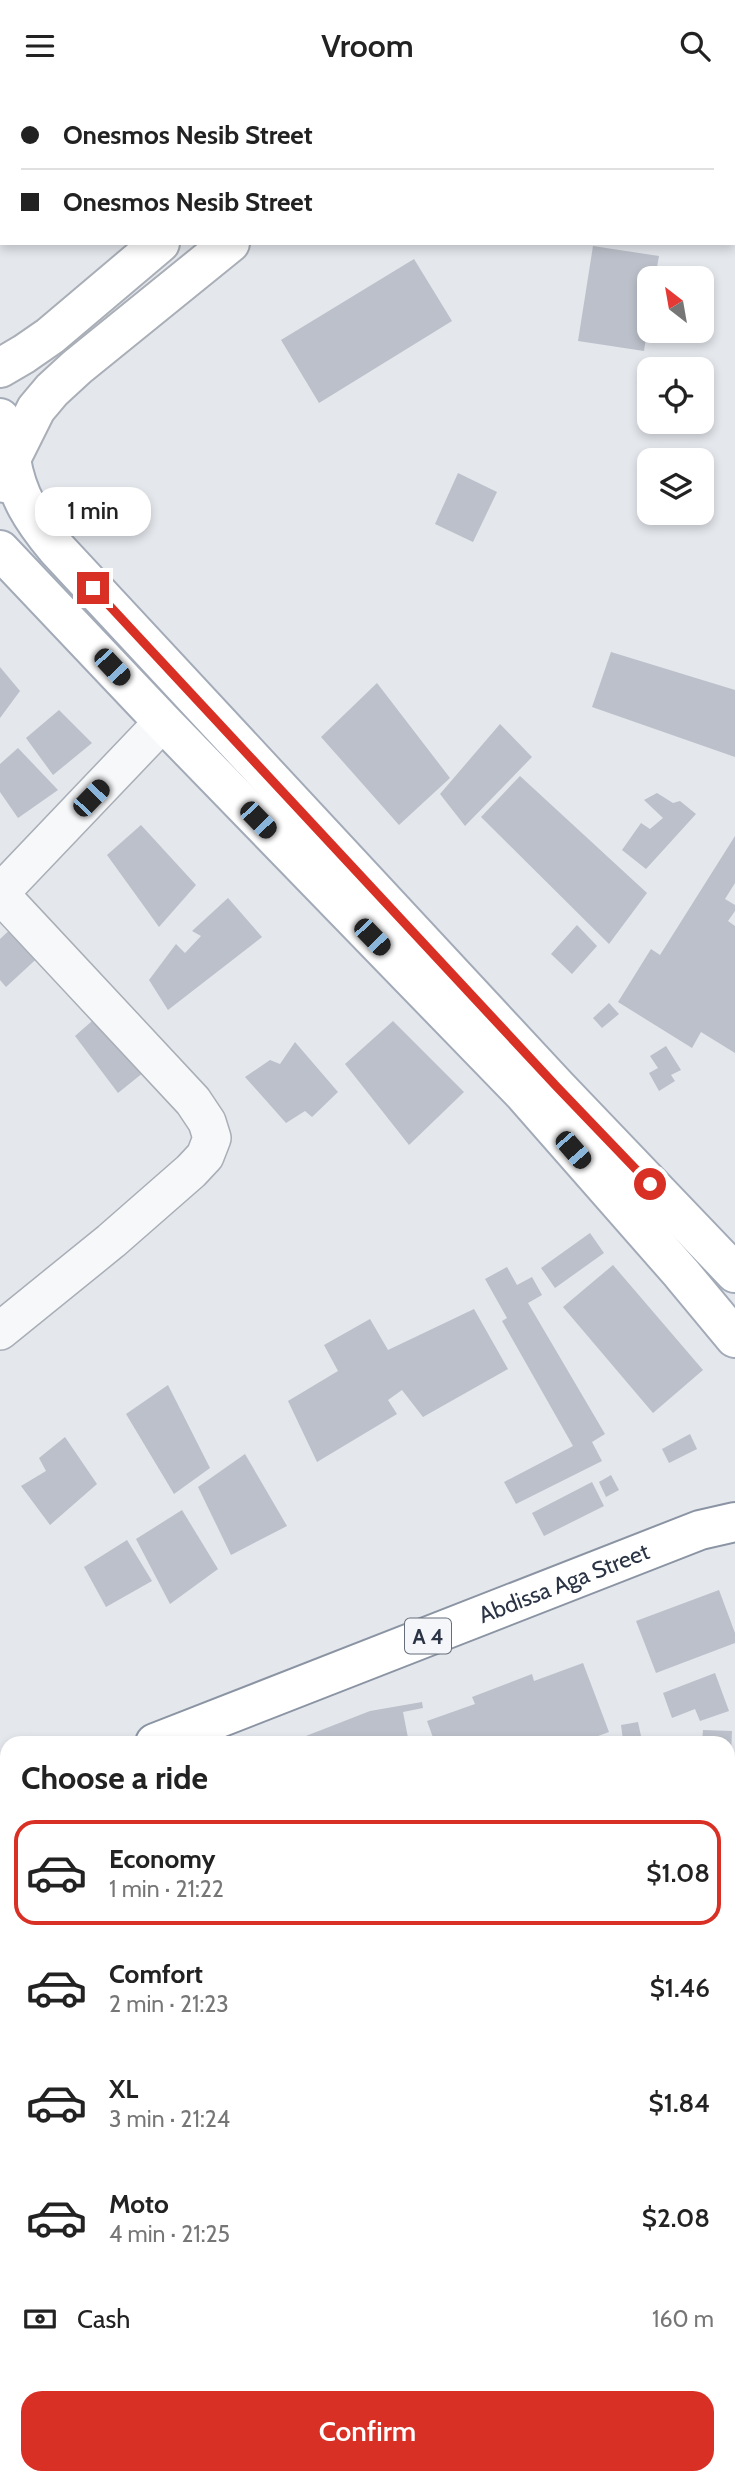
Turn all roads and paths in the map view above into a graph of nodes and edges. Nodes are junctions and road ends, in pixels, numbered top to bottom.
1 (158, 245) edge
2 (228, 245) edge
3 (0, 368) edge
4 (0, 418) edge
5 (5, 475) edge
6 (0, 550) edge
7 (163, 722) junction
8 (0, 894) edge
9 (540, 1090) junction
10 (668, 1204) junction
11 (639, 1227) junction
12 (735, 1273) edge
13 (0, 1331) edge
14 (735, 1338) edge
15 (735, 1504) edge
16 (718, 1526) edge
17 (173, 1736) edge

1 - 3 main road
2 - 5 main road
4 - 5 main road
5 - 9 main road
6 - 7 main road
7 - 8 street
7 - 9 main road
8 - 13 street
9 - 10 main road
9 - 11 main road
10 - 11 main road
10 - 12 main road
11 - 14 main road
15 - 16 main road, A 4
16 - 17 main road, Abdissa Aga Street / A 4

